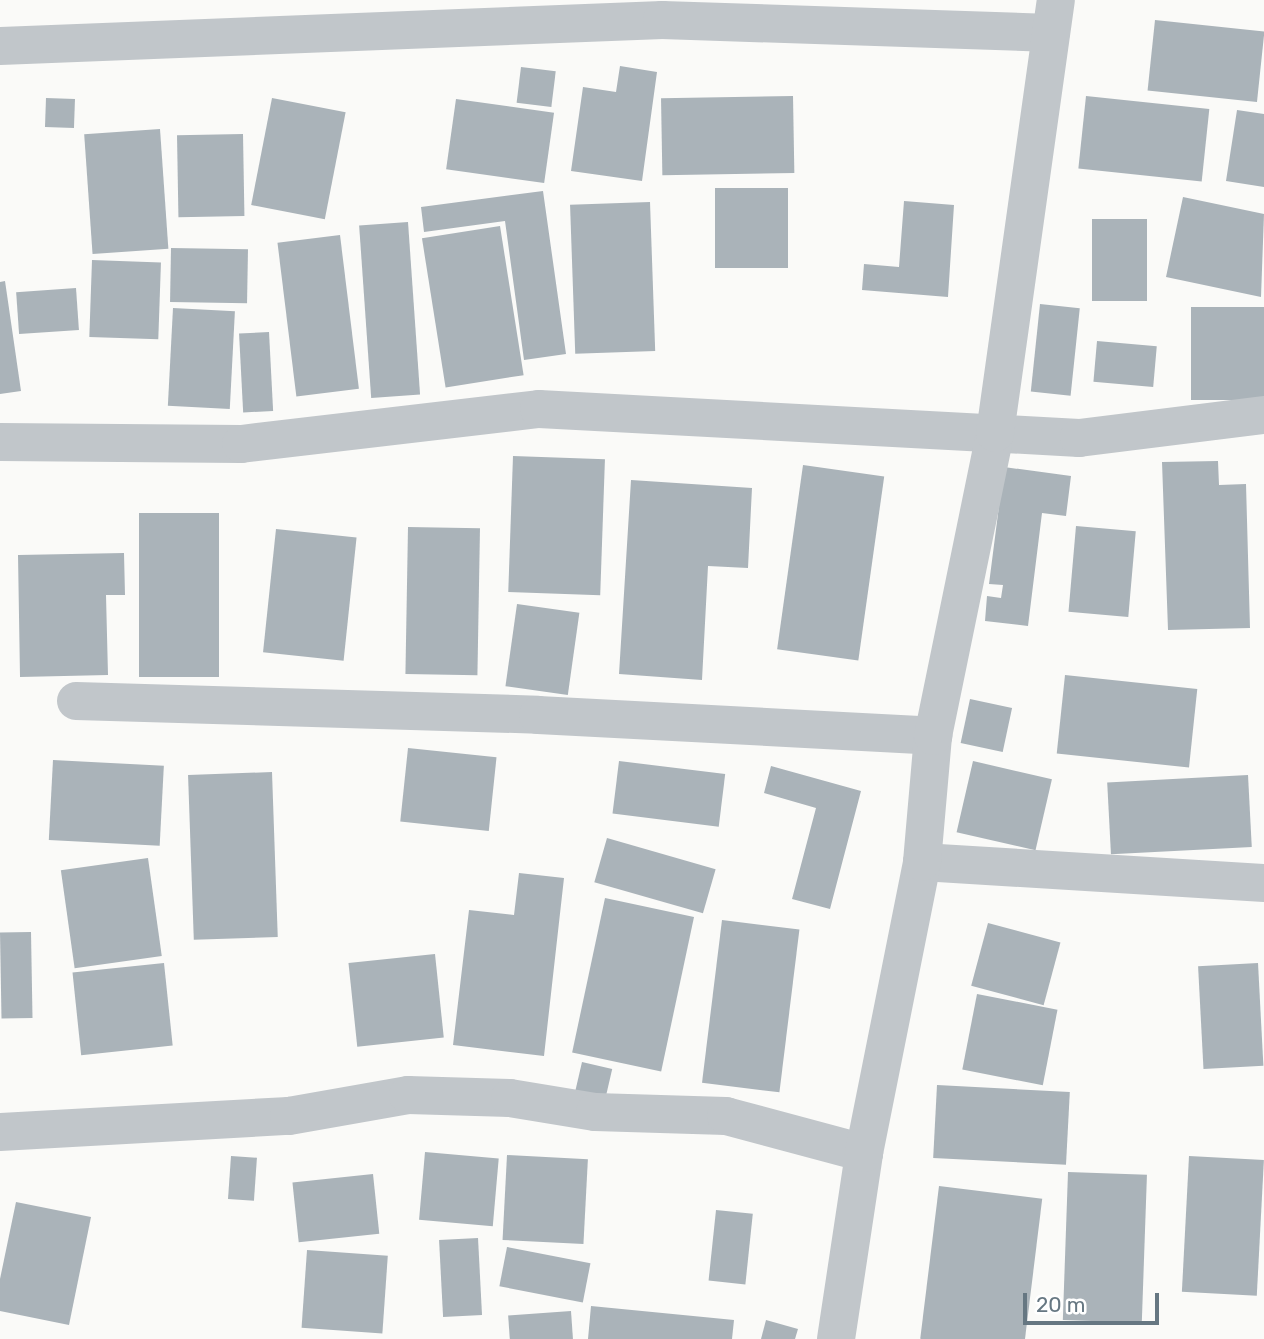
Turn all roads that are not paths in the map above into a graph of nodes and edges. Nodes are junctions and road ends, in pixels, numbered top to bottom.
1 (1054, 17) edge
2 (0, 46) edge
3 (1264, 415) edge
4 (995, 433) junction
5 (0, 442) edge
6 (76, 701) dead end
7 (933, 736) junction
8 (922, 862) junction
9 (1264, 883) edge
10 (0, 1132) edge
11 (864, 1153) junction
12 (836, 1339) edge

1 - 2 street
1 - 4 street
3 - 4 street
4 - 5 street
4 - 7 street
6 - 7 street
7 - 8 street
8 - 9 street
8 - 11 street
10 - 11 street
11 - 12 street

